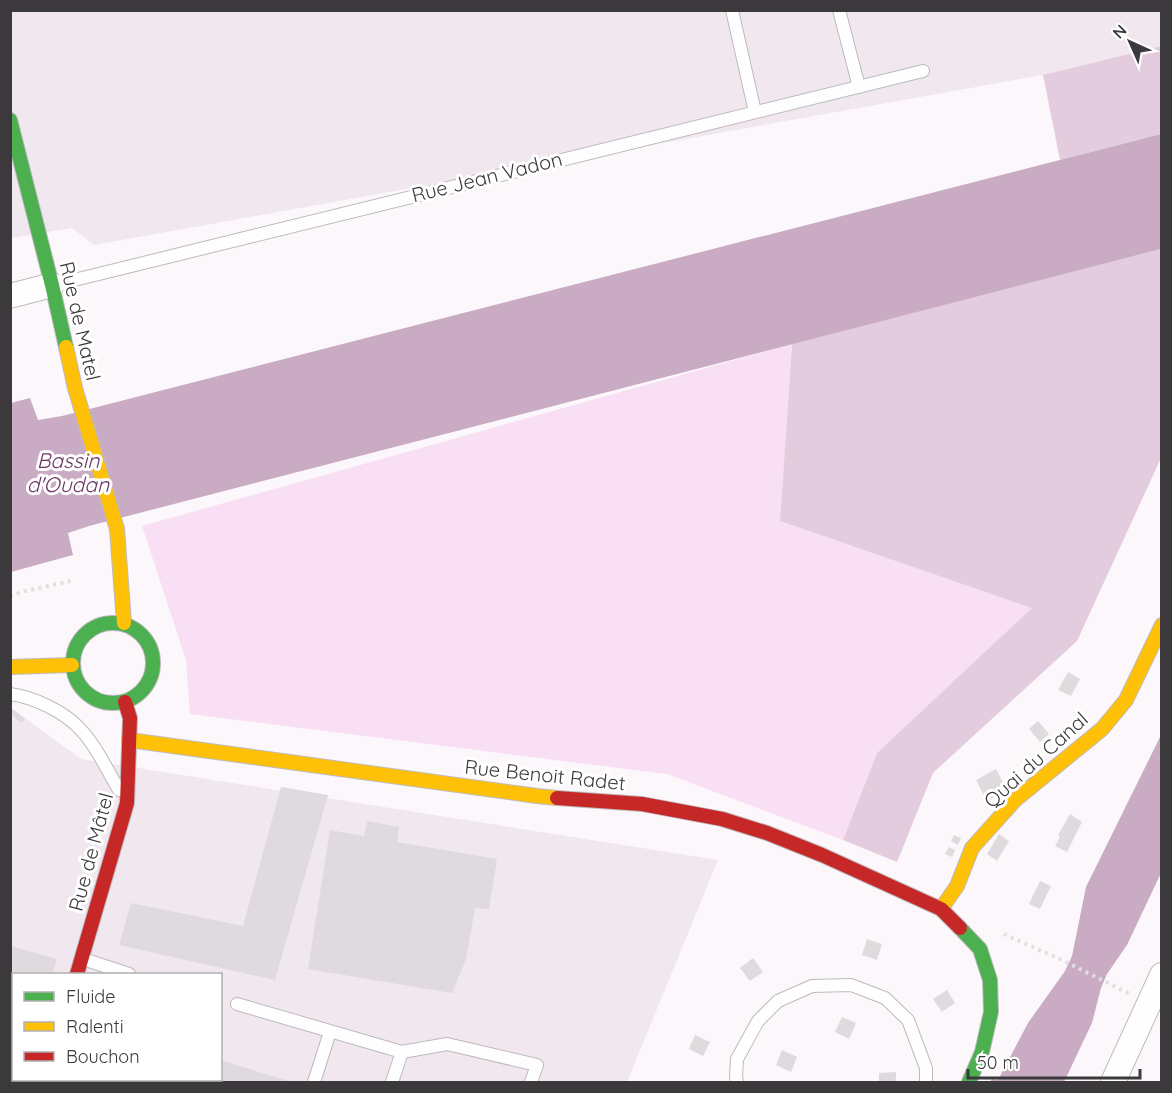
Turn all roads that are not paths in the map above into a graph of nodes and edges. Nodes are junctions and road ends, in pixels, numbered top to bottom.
1 (732, 10) edge
2 (839, 10) edge
3 (923, 71) dead end
4 (859, 87) junction
5 (755, 112) junction
6 (10, 120) edge
7 (52, 285) junction
8 (10, 296) edge
9 (124, 623) junction
10 (1161, 625) edge
11 (72, 665) junction
12 (10, 667) edge
13 (10, 694) edge
14 (125, 702) junction
15 (129, 740) junction
16 (127, 803) junction
17 (941, 909) junction
18 (81, 959) junction
19 (78, 973) edge
20 (123, 973) edge
21 (1161, 975) edge
22 (237, 1004) dead end
23 (330, 1032) junction
24 (402, 1052) junction
25 (314, 1083) edge
26 (392, 1083) edge
27 (531, 1083) edge
28 (737, 1083) edge
29 (926, 1083) edge
30 (969, 1083) edge
31 (1113, 1083) edge

1 - 5 lane
2 - 4 lane
3 - 4 lane, Rue Jean Vadon
4 - 5 lane, Rue Jean Vadon
5 - 7 lane, Rue Jean Vadon
6 - 7 street, Rue de Matel
7 - 8 street
7 - 9 street, Rue de Matel
9 - 11 street
9 - 14 street
10 - 17 street, Quai du Canal
11 - 12 street
11 - 14 street
13 - 16 lane
14 - 15 street, Rue de Mâtel
15 - 16 street, Rue de Mâtel
15 - 17 street, Rue Benoit Radet
16 - 18 street, Rue de Mâtel
17 - 30 street
18 - 19 street, Rue de Mâtel
18 - 20 lane
21 - 31 street
22 - 23 lane
23 - 24 lane
23 - 25 lane
24 - 26 lane
24 - 27 lane
28 - 29 lane

